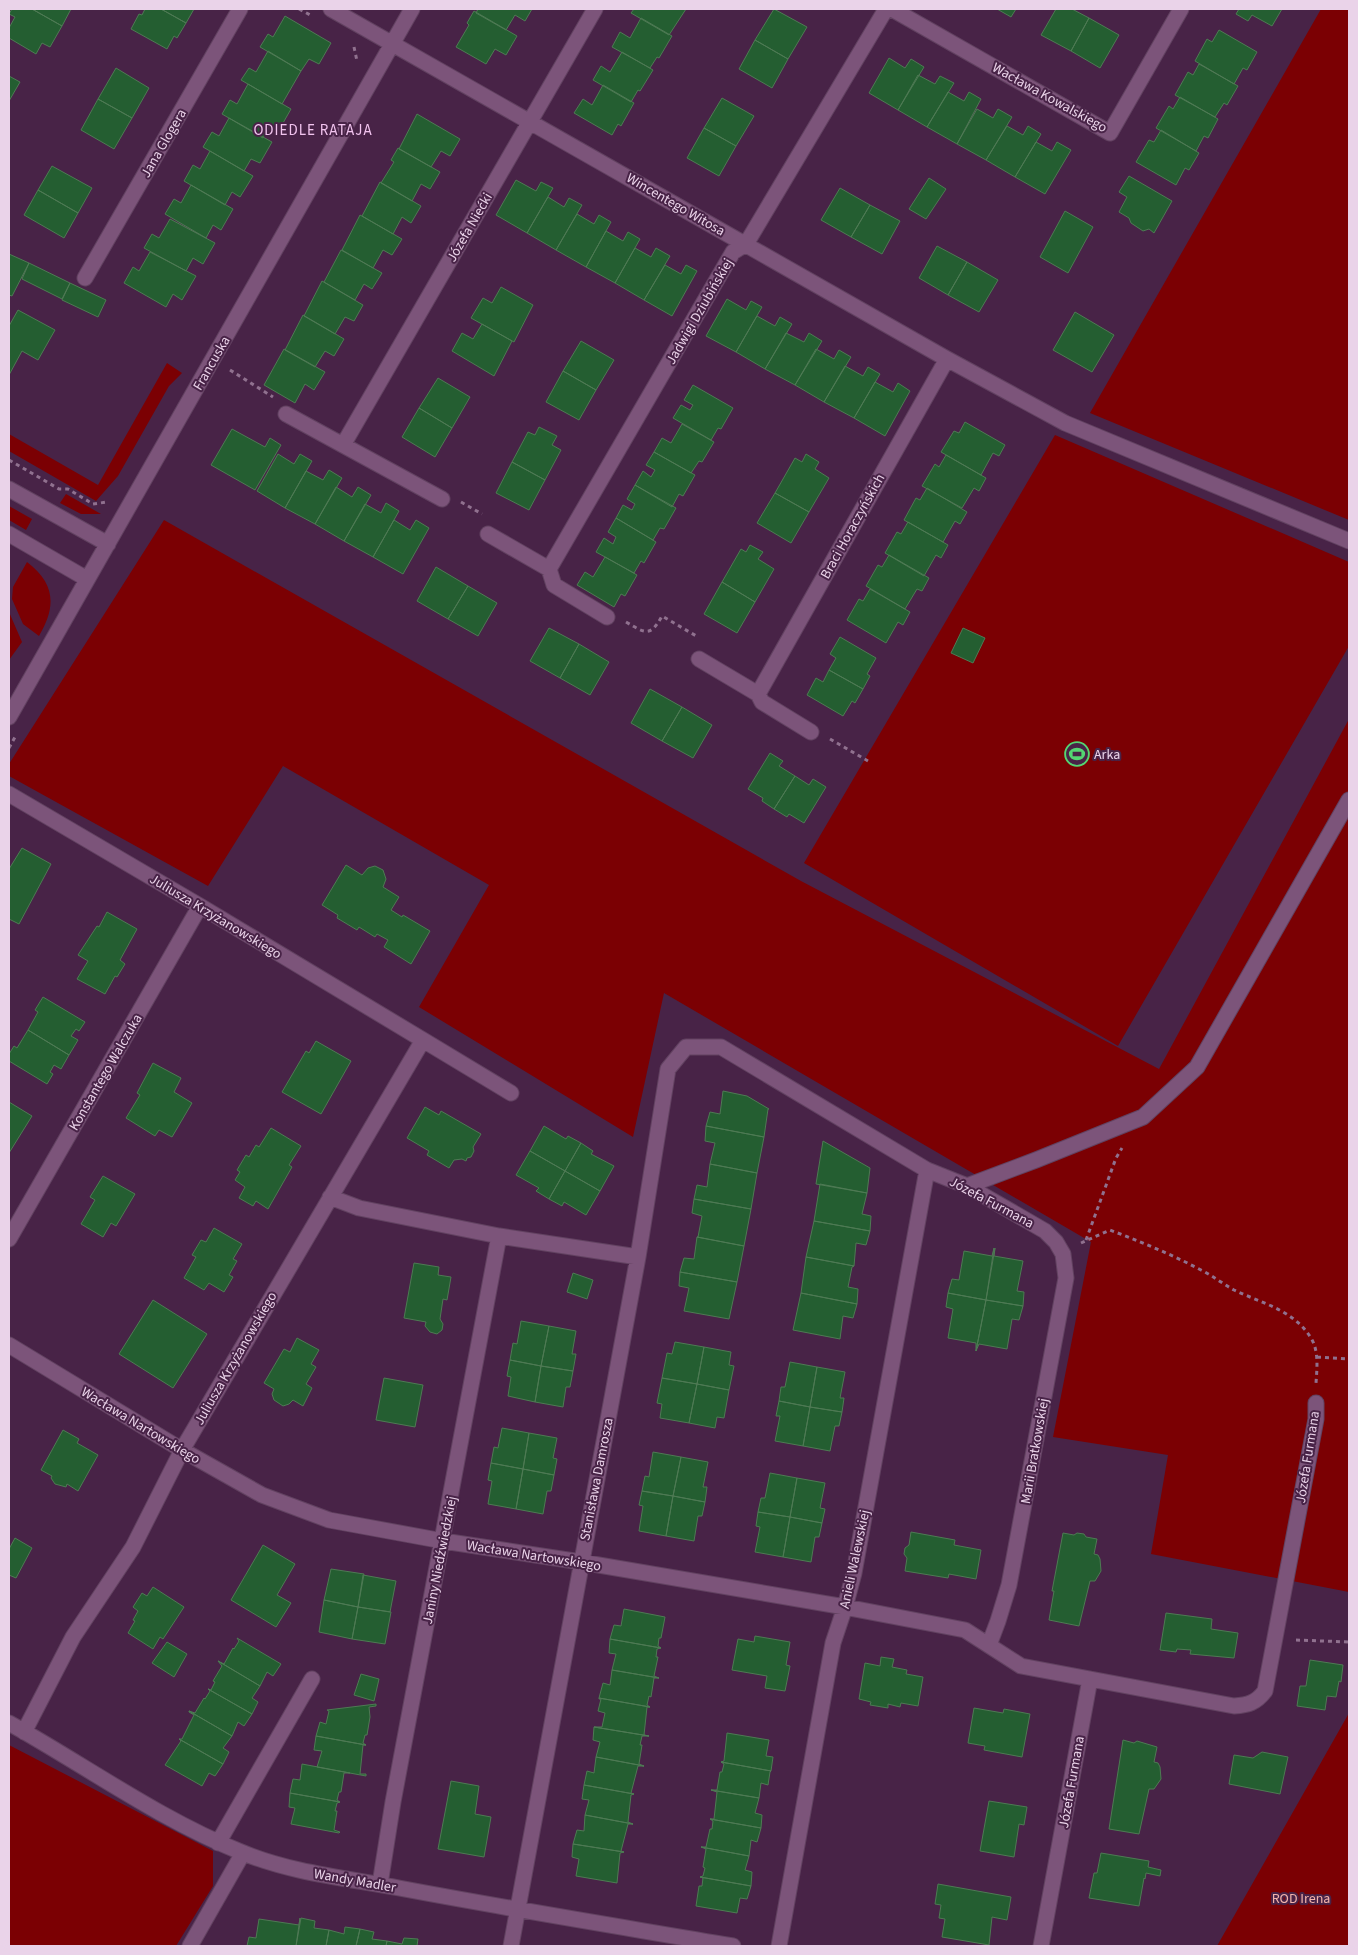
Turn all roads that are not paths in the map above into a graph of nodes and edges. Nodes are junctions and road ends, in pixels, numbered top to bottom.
1 (240, 9) edge
2 (330, 9) edge
3 (412, 9) edge
4 (595, 9) edge
5 (886, 9) edge
6 (892, 9) edge
7 (1181, 9) edge
8 (391, 45) junction
9 (530, 122) junction
10 (746, 244) junction
11 (85, 278) dead end
12 (947, 359) junction
13 (286, 414) road end
14 (343, 446) junction
15 (9, 489) edge
16 (442, 499) road end
17 (9, 534) edge
18 (488, 534) road end
19 (1349, 541) edge
20 (108, 544) junction
21 (549, 569) junction
22 (87, 579) junction
23 (607, 617) road end
24 (699, 659) road end
25 (758, 694) junction
26 (9, 717) edge
27 (811, 732) road end
28 (9, 794) edge
29 (1349, 800) edge
30 (200, 906) junction
31 (423, 1040) junction
32 (686, 1048) joint
33 (511, 1092) dead end
34 (927, 1170) junction
35 (967, 1186) junction
36 (330, 1197) junction
37 (499, 1236) junction
38 (9, 1239) edge
39 (1063, 1254) joint
40 (638, 1257) junction
41 (9, 1345) edge
42 (1316, 1403) road end
43 (182, 1450) junction
44 (443, 1541) junction
45 (581, 1562) junction
46 (845, 1607) junction
47 (988, 1645) junction
48 (312, 1679) dead end
49 (1090, 1679) junction
50 (9, 1723) edge
51 (24, 1732) junction
52 (218, 1843) junction
53 (243, 1853) junction
54 (380, 1884) junction
55 (517, 1910) junction
56 (656, 1940) edge
57 (190, 1946) edge
58 (511, 1946) edge
59 (733, 1946) edge
60 (779, 1946) edge
61 (1041, 1946) edge

1 - 11 street, Jana Glogera
2 - 8 street, Wincentego Witosa
3 - 8 street, Francuska
4 - 9 street, Józefa Niećki
5 - 10 street, Jadwigi Dziubińskiej
6 - 7 street, Wacława Kowalskiego
8 - 9 street, Wincentego Witosa
8 - 20 street, Francuska
9 - 10 street, Wincentego Witosa
9 - 14 street, Józefa Niećki
10 - 12 street, Wincentego Witosa
10 - 21 street, Jadwigi Dziubińskiej
12 - 19 street, Wincentego Witosa
12 - 25 street, Braci Horaczyńskich
13 - 14 street
14 - 16 street
15 - 20 street
17 - 22 street
18 - 21 street
20 - 22 street, Francuska
21 - 23 street
22 - 26 street, Francuska
24 - 25 street
25 - 27 street
28 - 30 street, Juliusza Krzyżanowskiego
29 - 35 street
30 - 31 street, Juliusza Krzyżanowskiego
30 - 38 street, Konstantego Walczuka
31 - 33 street, Juliusza Krzyżanowskiego
31 - 36 street, Juliusza Krzyżanowskiego
32 - 34 street, Józefa Furmana
32 - 40 street, Stanisława Damrosza
34 - 35 street, Józefa Furmana
34 - 46 street, Anieli Walewskiej
35 - 39 street, Józefa Furmana
36 - 37 street
36 - 43 street, Juliusza Krzyżanowskiego
37 - 40 street
37 - 44 street, Janiny Niedźwiedzkiej
39 - 47 street, Marii Bratkowskiej
40 - 45 street, Stanisława Damrosza
41 - 43 street, Wacława Nartowskiego
42 - 49 street, Józefa Furmana
43 - 44 street, Wacława Nartowskiego
43 - 51 street, Juliusza Krzyżanowskiego
44 - 45 street, Wacława Nartowskiego
44 - 54 street, Janiny Niedźwiedzkiej
45 - 46 street, Wacława Nartowskiego
45 - 55 street, Stanisława Damrosza
46 - 47 street, Wacława Nartowskiego
46 - 60 street, Anieli Walewskiej
47 - 49 street, Wacława Nartowskiego
48 - 52 street
49 - 61 street, Józefa Furmana
50 - 51 street, Wandy Madler
51 - 52 street, Wandy Madler
52 - 53 street, Wandy Madler
53 - 54 street, Wandy Madler
53 - 57 street
54 - 55 street, Wandy Madler
55 - 56 street, Wandy Madler
55 - 58 street, Stanisława Damrosza
56 - 59 street, Wandy Madler

